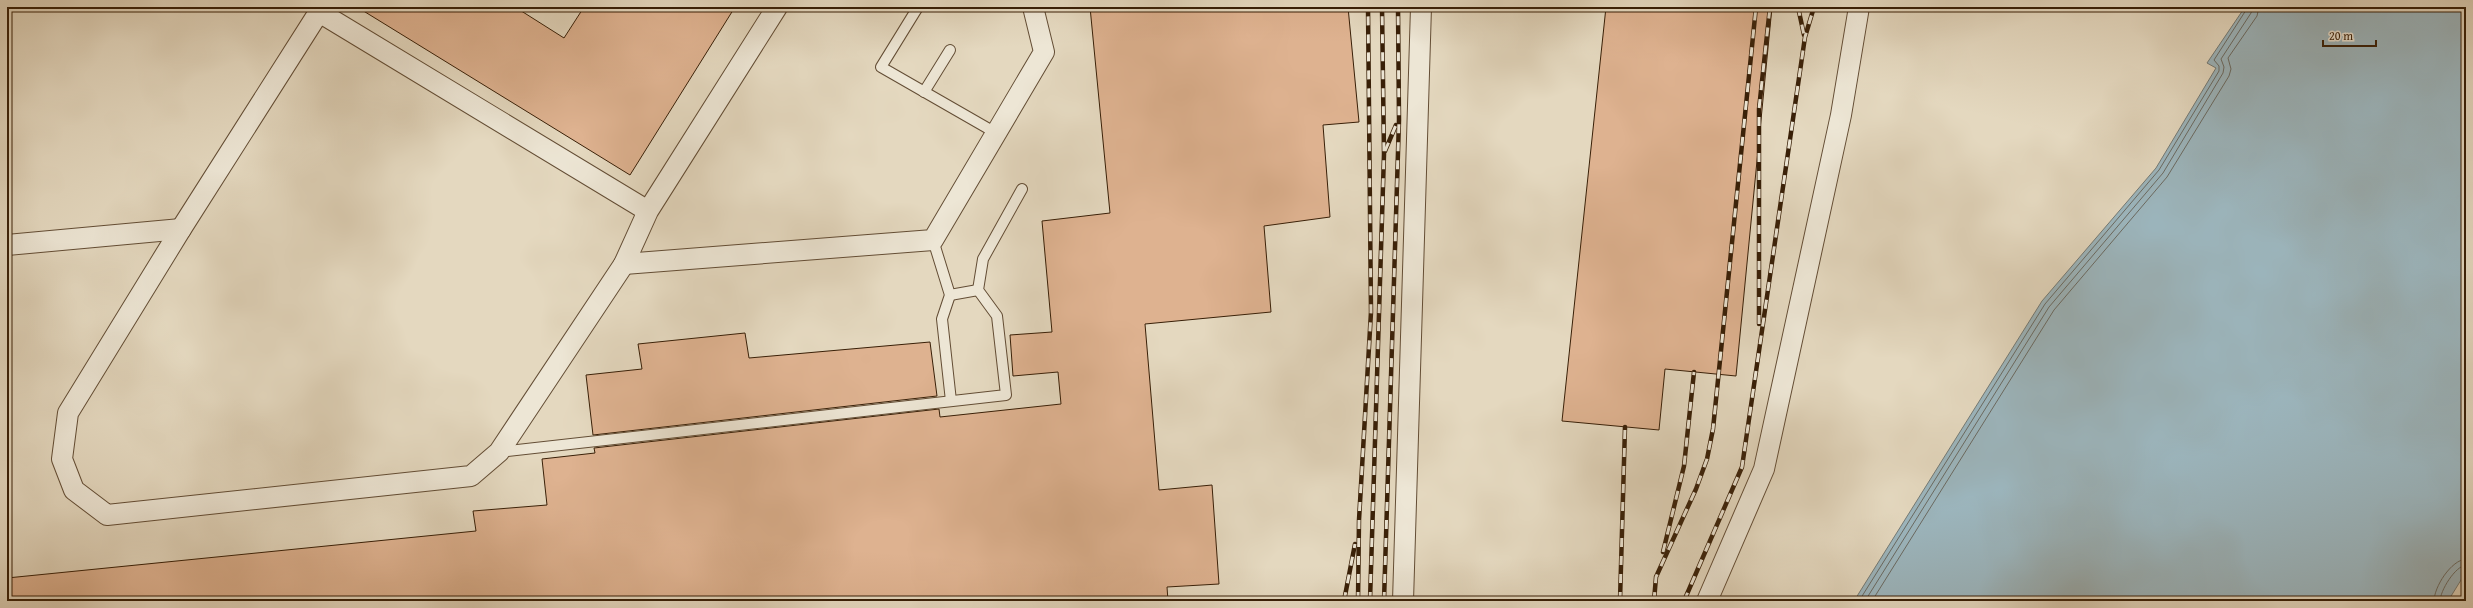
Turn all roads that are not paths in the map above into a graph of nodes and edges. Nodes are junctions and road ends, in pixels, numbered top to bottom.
1 (777, 7) edge
2 (918, 7) edge
3 (1033, 7) edge
4 (1421, 7) edge
5 (1858, 7) edge
6 (315, 10) edge
7 (950, 50) dead end
8 (924, 92) junction
9 (996, 133) junction
10 (1022, 189) dead end
11 (648, 211) junction
12 (180, 229) junction
13 (933, 240) junction
14 (7, 245) edge
15 (624, 264) junction
16 (978, 290) junction
17 (950, 295) junction
18 (951, 401) junction
19 (499, 452) junction
20 (1402, 601) edge
21 (1707, 601) edge

1 - 11 street
2 - 8 lane
3 - 9 street
4 - 20 street
5 - 21 street
6 - 11 street
6 - 12 street
7 - 8 lane
8 - 9 lane
9 - 13 street
10 - 16 lane
11 - 15 street
12 - 14 street
12 - 19 street
13 - 15 street
13 - 17 lane
15 - 19 street
16 - 17 lane
16 - 18 lane
17 - 18 lane
18 - 19 lane

